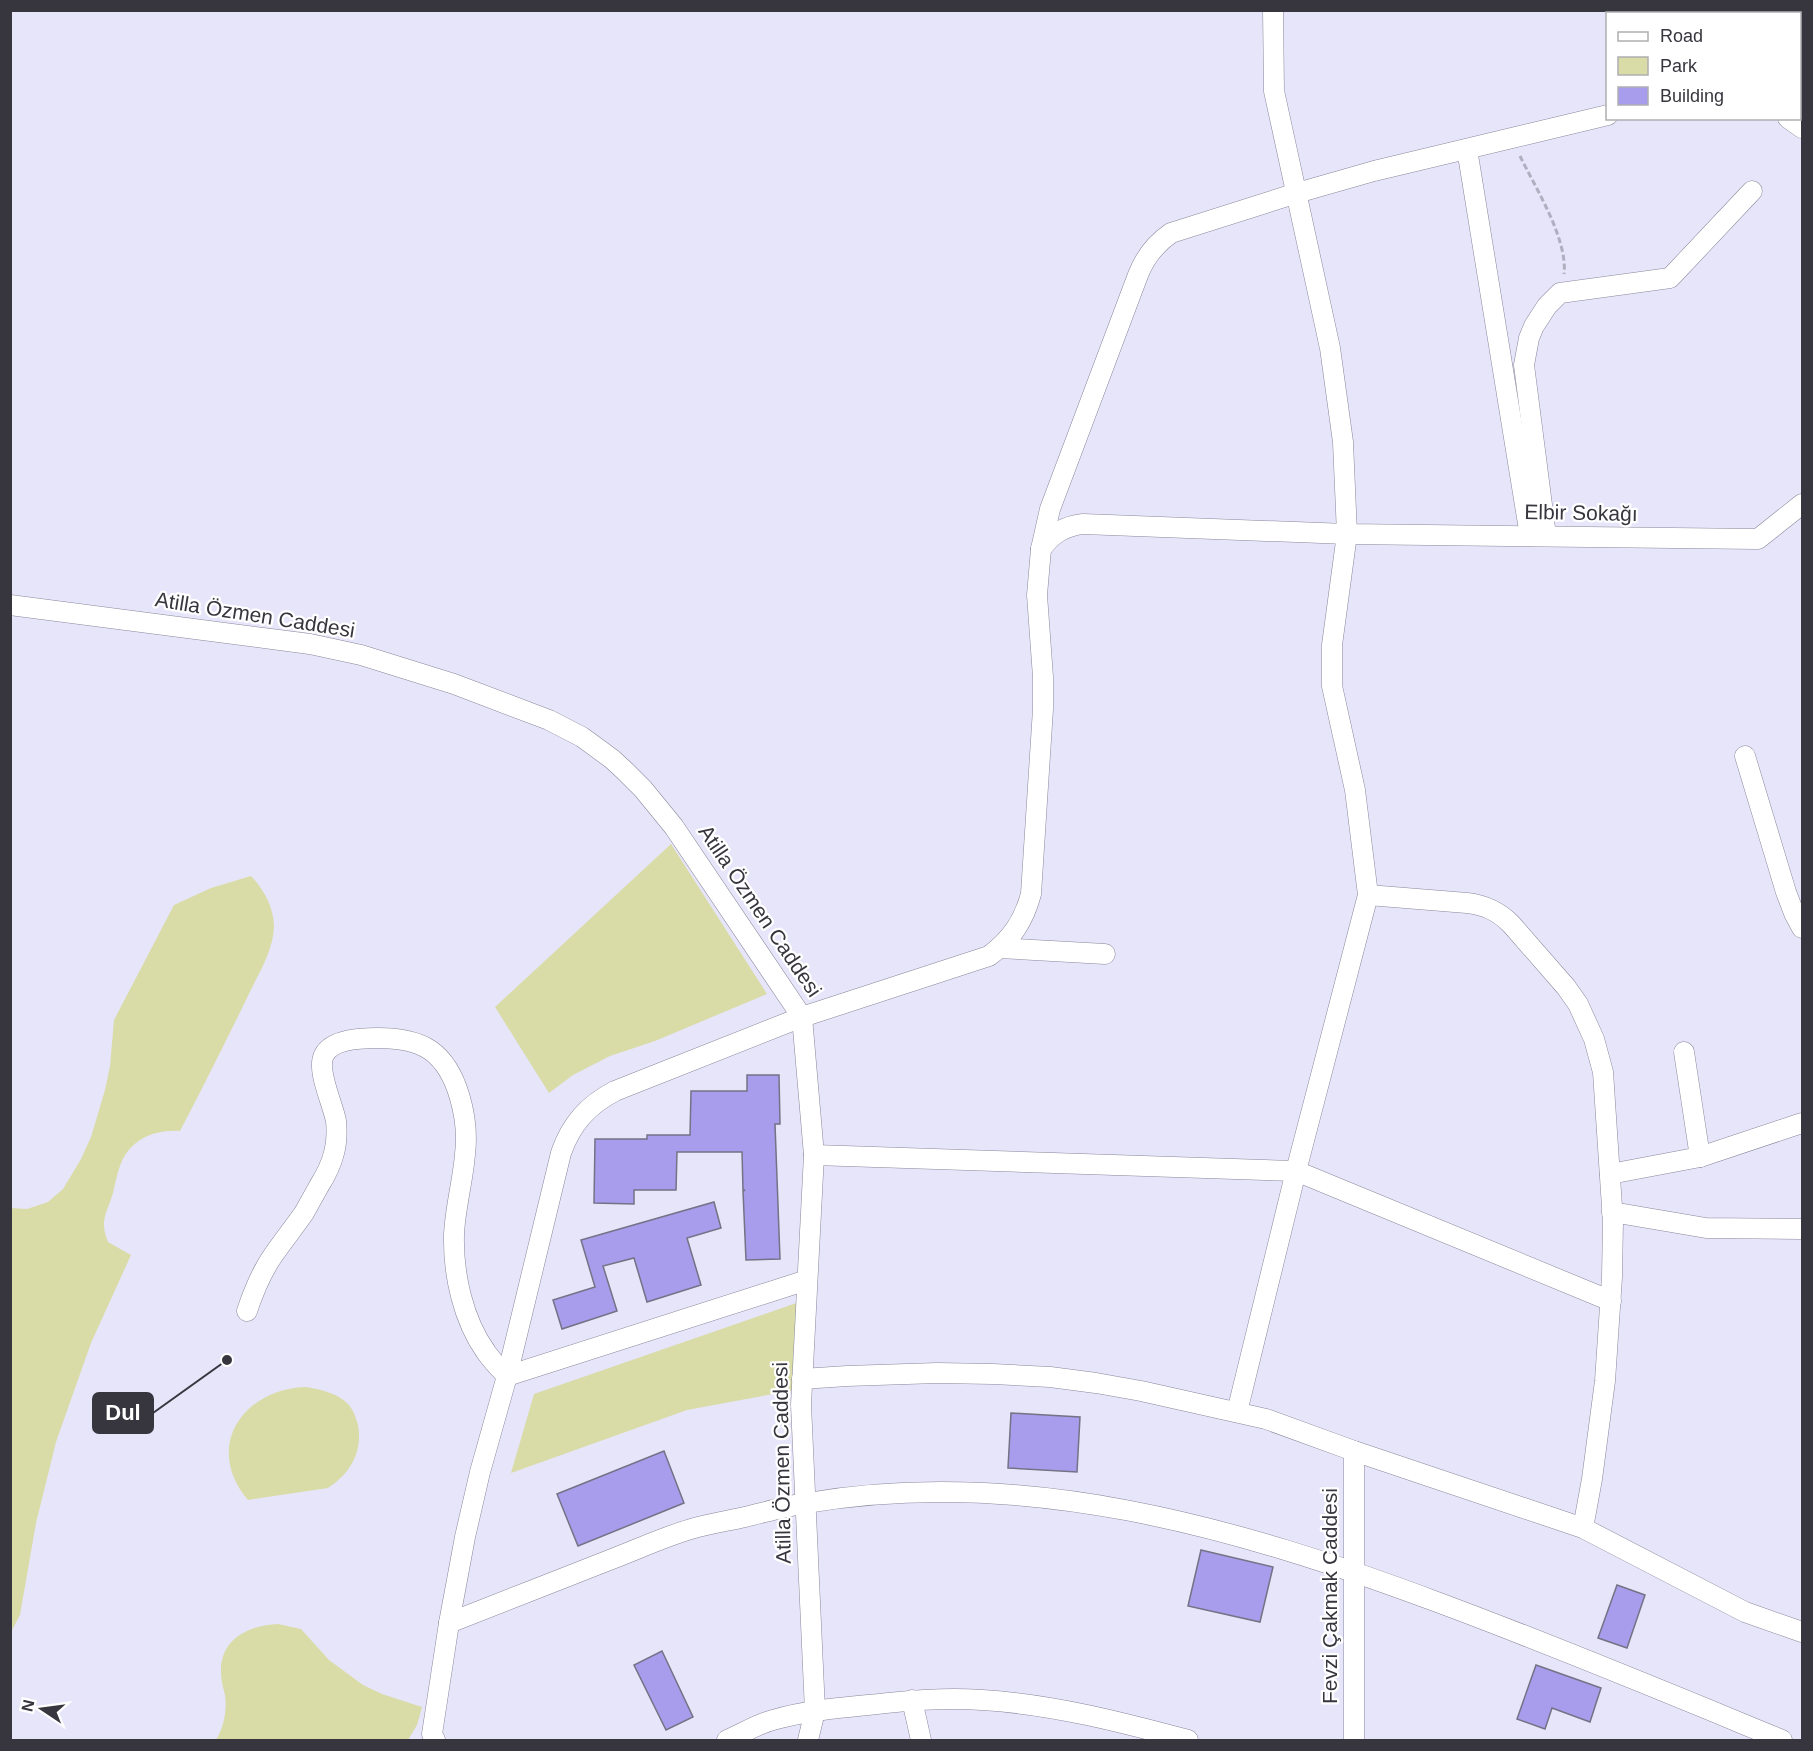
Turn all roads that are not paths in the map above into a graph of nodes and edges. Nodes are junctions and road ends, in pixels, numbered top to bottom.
1 (1273, 10) edge
2 (1606, 115) edge
3 (1467, 149) junction
4 (1752, 191) dead end
5 (1297, 193) junction
6 (1803, 504) edge
7 (1347, 534) junction
8 (1538, 536) junction
9 (1041, 549) junction
10 (10, 605) edge
11 (1744, 756) dead end
12 (1368, 895) junction
13 (1803, 928) edge
14 (999, 948) junction
15 (1105, 954) dead end
16 (802, 1017) junction
17 (1684, 1052) dead end
18 (1803, 1123) edge
19 (814, 1155) junction
20 (1700, 1157) junction
21 (1296, 1171) junction
22 (1610, 1174) junction
23 (1612, 1212) junction
24 (1803, 1229) edge
25 (807, 1280) junction
26 (1611, 1301) junction
27 (247, 1311) dead end
28 (507, 1376) junction
29 (802, 1379) junction
30 (1237, 1412) junction
31 (1354, 1451) junction
32 (806, 1503) junction
33 (1582, 1528) junction
34 (1353, 1571) junction
35 (448, 1623) junction
36 (1803, 1632) edge
37 (912, 1700) junction
38 (815, 1710) junction
39 (435, 1740) edge
40 (727, 1740) edge
41 (808, 1740) edge
42 (921, 1740) edge
43 (1188, 1740) edge
44 (1354, 1740) edge
45 (1782, 1740) edge

1 - 5 street
2 - 3 street
3 - 5 street
3 - 8 street
4 - 8 street
5 - 7 street
5 - 9 street
6 - 8 street, Elbir Sokağı
7 - 8 street, Elbir Sokağı
7 - 9 street, Elbir Sokağı
7 - 12 street
9 - 14 street
10 - 16 street, Atilla Özmen Caddesi
11 - 13 street
12 - 21 street
12 - 22 street
14 - 15 street
14 - 16 street
16 - 19 street, Atilla Özmen Caddesi
16 - 28 street
17 - 20 street
18 - 20 street
19 - 21 street
19 - 25 street, Atilla Özmen Caddesi
20 - 22 street
21 - 26 street
21 - 30 street
22 - 23 street
23 - 24 street
23 - 26 street
25 - 28 street
25 - 29 street, Atilla Özmen Caddesi
26 - 33 street
27 - 28 street
28 - 35 street
29 - 30 street
29 - 32 street, Atilla Özmen Caddesi
30 - 31 street
31 - 33 street
31 - 34 street, Fevzi Çakmak Caddesi
32 - 34 street
32 - 35 street
32 - 38 street, Atilla Özmen Caddesi
33 - 36 street
34 - 44 street, Fevzi Çakmak Caddesi
34 - 45 street
35 - 39 street
37 - 38 street
37 - 42 street
37 - 43 street
38 - 40 street
38 - 41 street, Atilla Özmen Caddesi

